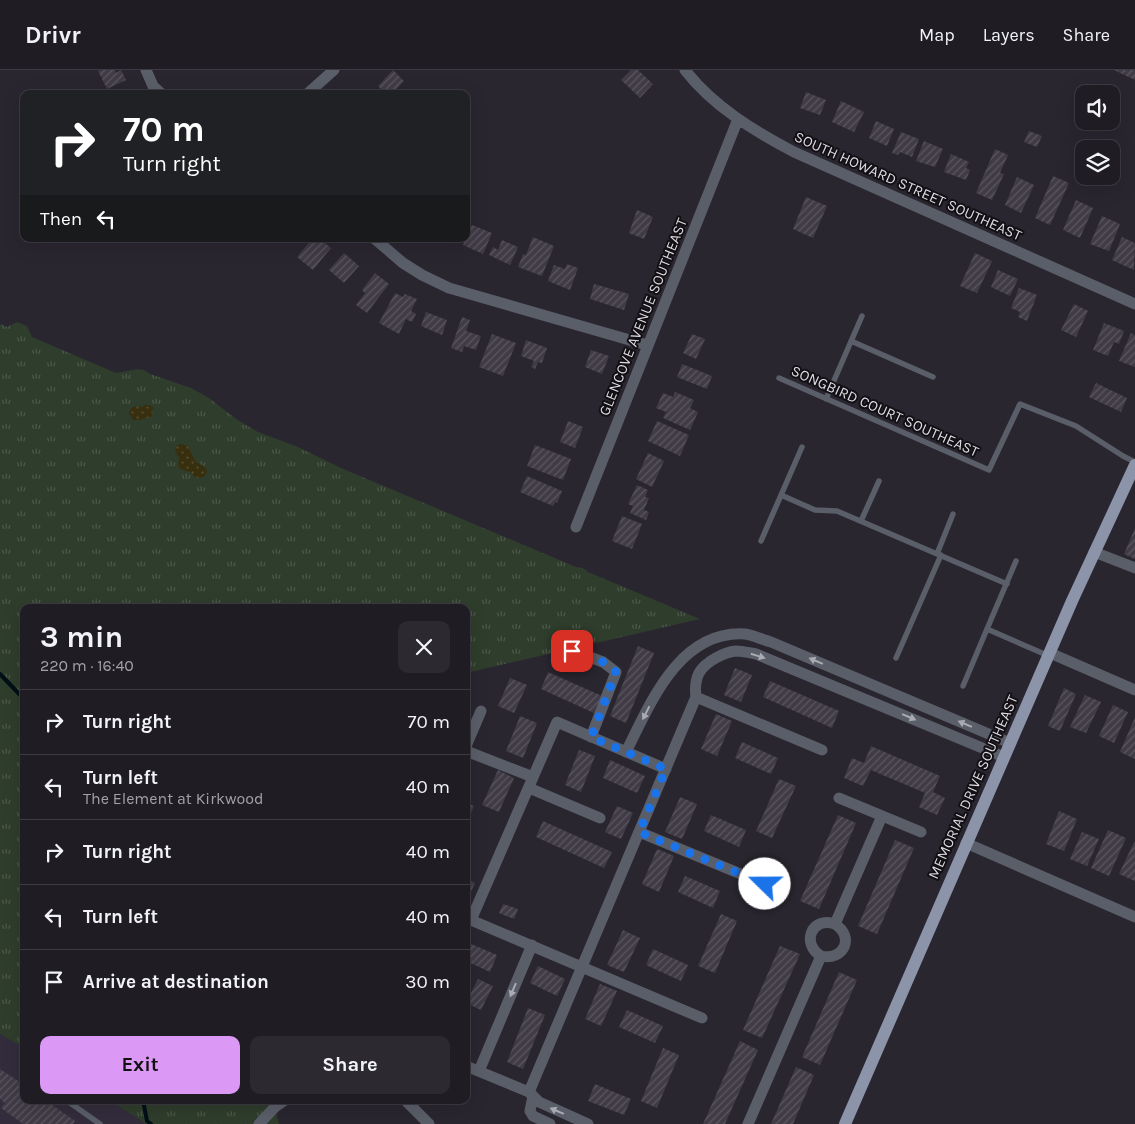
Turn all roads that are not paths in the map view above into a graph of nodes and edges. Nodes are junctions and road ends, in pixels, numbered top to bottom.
1 (146, 70) edge
2 (334, 70) edge
3 (685, 70) edge
4 (158, 90) edge
5 (312, 90) edge
6 (738, 118) junction
7 (378, 242) edge
8 (1135, 304) edge
9 (862, 316) dead end
10 (851, 341) junction
11 (648, 345) junction
12 (933, 376) dead end
13 (779, 378) dead end
14 (826, 399) junction
15 (802, 446) dead end
16 (1135, 463) edge
17 (879, 481) dead end
18 (781, 495) junction
19 (954, 514) dead end
20 (861, 521) junction
21 (576, 527) dead end
22 (761, 541) dead end
23 (1094, 552) junction
24 (939, 554) junction
25 (1016, 561) dead end
26 (1135, 568) edge
27 (1006, 584) junction
28 (987, 629) junction
29 (557, 645) dead end
30 (1049, 654) junction
31 (896, 658) dead end
32 (683, 659) junction
33 (699, 672) junction
34 (963, 686) dead end
35 (1135, 690) edge
36 (696, 697) junction
37 (481, 711) dead end
38 (470, 737) edge
39 (591, 737) junction
40 (1010, 743) junction
41 (822, 750) dead end
42 (470, 752) edge
43 (626, 752) junction
44 (1004, 757) junction
45 (666, 769) junction
46 (531, 782) junction
47 (840, 798) dead end
48 (882, 816) junction
49 (600, 818) dead end
50 (639, 832) junction
51 (920, 832) dead end
52 (966, 843) junction
53 (765, 884) dead end
54 (470, 917) edge
55 (1135, 917) edge
56 (470, 919) edge
57 (835, 924) junction
58 (532, 945) junction
59 (821, 956) junction
60 (582, 966) junction
61 (702, 1018) dead end
62 (470, 1068) edge
63 (479, 1072) junction
64 (531, 1094) junction
65 (72, 1104) edge
66 (279, 1104) edge
67 (409, 1104) edge
68 (100, 1124) edge
69 (259, 1124) edge
70 (429, 1124) edge
71 (550, 1124) edge
72 (588, 1124) edge
73 (748, 1124) edge
74 (845, 1124) edge

1 - 4 street
2 - 5 street
3 - 6 street, SOUTH HOWARD STREET SOUTHEAST
6 - 8 street, SOUTH HOWARD STREET SOUTHEAST
6 - 11 street, GLENCOVE AVENUE SOUTHEAST
7 - 11 street
9 - 10 lane
10 - 12 lane
10 - 14 lane
11 - 21 street, GLENCOVE AVENUE SOUTHEAST
13 - 14 lane, SONGBIRD COURT SOUTHEAST
14 - 16 lane, SONGBIRD COURT SOUTHEAST
15 - 18 lane
16 - 23 main road, MEMORIAL DRIVE SOUTHEAST
17 - 20 lane
18 - 20 lane
18 - 22 lane
19 - 24 lane
20 - 24 lane
23 - 26 street
23 - 30 main road, MEMORIAL DRIVE SOUTHEAST
24 - 27 lane
24 - 31 lane
25 - 27 lane
27 - 28 lane
28 - 30 lane
28 - 34 lane
29 - 39 street
30 - 35 street
30 - 40 main road, MEMORIAL DRIVE SOUTHEAST
32 - 33 street
40 -> 32 street
32 -> 43 street
33 - 36 street
33 -> 44 street
36 - 41 street
36 - 45 street
37 - 38 street
39 - 43 street
39 - 46 street
40 - 44 main road, MEMORIAL DRIVE SOUTHEAST
42 - 46 street
43 - 45 street
44 - 52 main road, MEMORIAL DRIVE SOUTHEAST
45 - 50 street
46 - 49 street
46 - 54 street
47 - 48 street
48 - 51 street
48 - 57 street
50 - 53 street
50 - 60 street
52 - 55 street
52 - 74 main road, MEMORIAL DRIVE SOUTHEAST
56 - 58 street
57 - 59 street
57 - 59 street
58 - 60 street
58 -> 63 street
59 - 73 street
60 - 61 street
60 - 64 street
62 - 63 street
63 - 64 street
64 - 71 street
72 -> 64 street
65 - 68 lane
66 - 69 street
67 - 70 street

